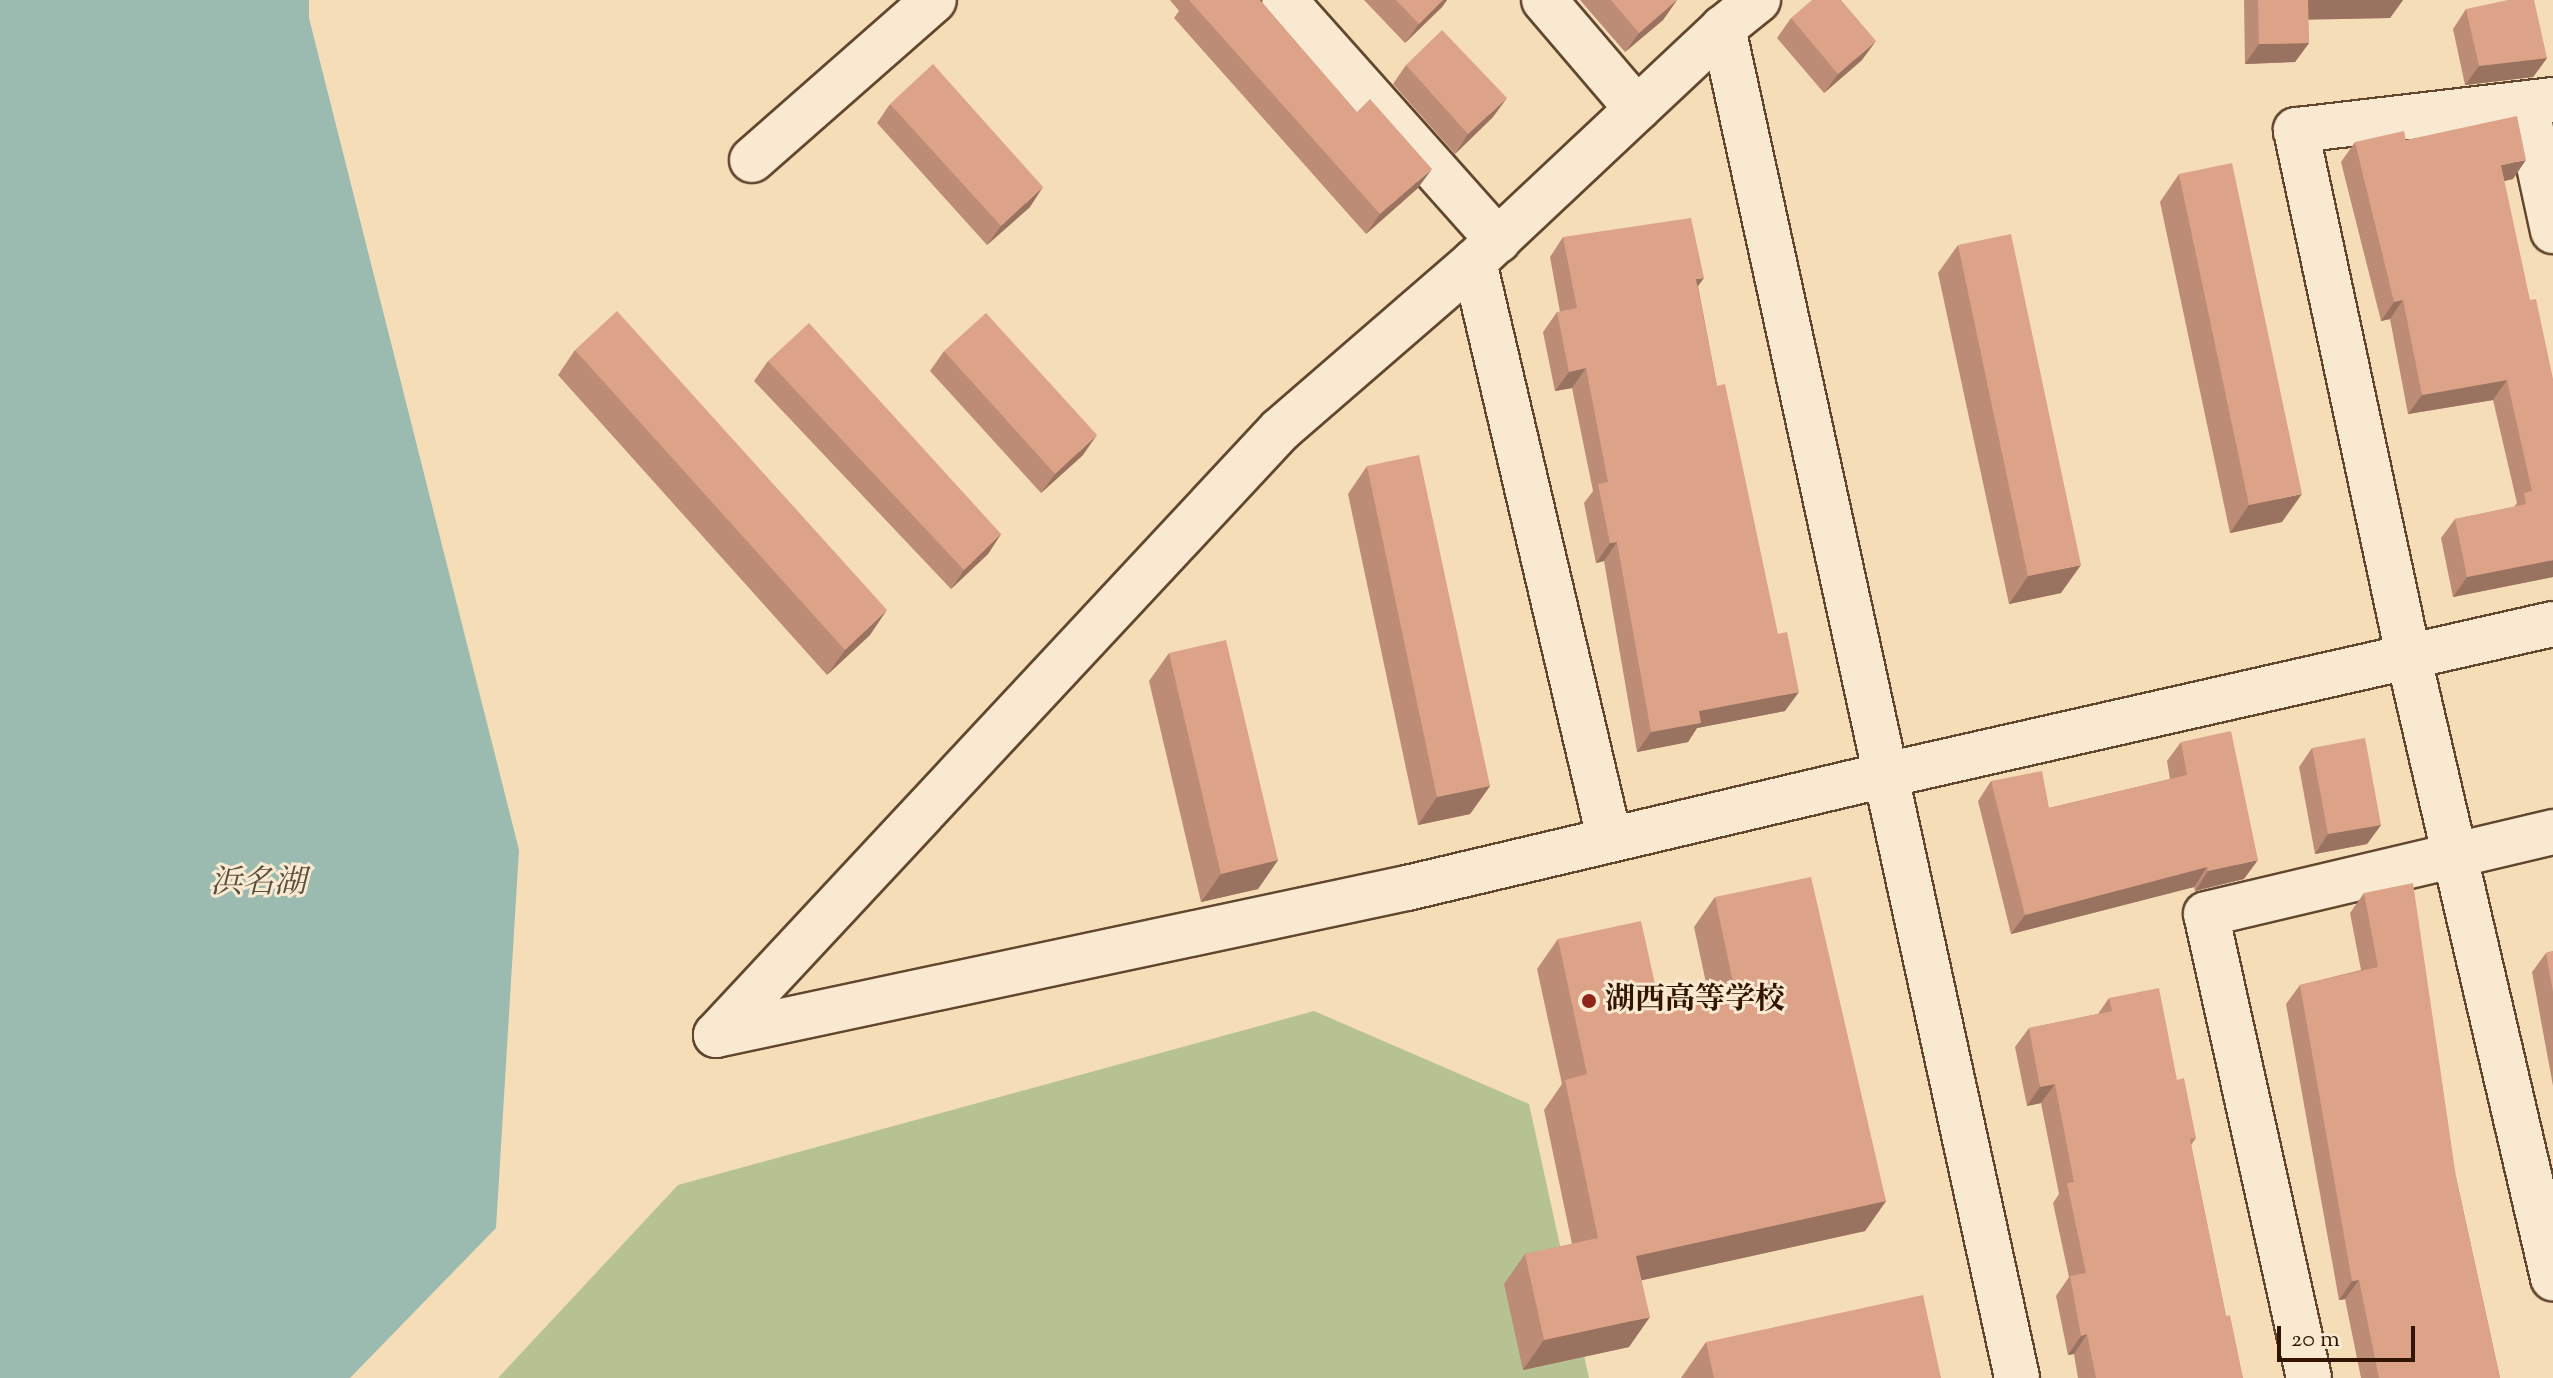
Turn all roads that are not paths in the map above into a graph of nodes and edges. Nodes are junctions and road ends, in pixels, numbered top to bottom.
1 (934, 0) edge
2 (1284, 0) edge
3 (1544, 0) edge
4 (1758, 0) edge
5 (1723, 28) junction
6 (2540, 103) edge
7 (1637, 109) junction
8 (752, 160) dead end
9 (2553, 231) edge
10 (1486, 251) junction
11 (2553, 624) edge
12 (2409, 659) junction
13 (1886, 775) junction
14 (2553, 832) edge
15 (1609, 837) junction
16 (2456, 852) junction
17 (2553, 1278) edge
18 (2017, 1378) edge
19 (2309, 1378) edge

1 - 8 street
2 - 10 street
3 - 7 street
4 - 5 street
5 - 7 street
5 - 13 street
6 - 9 street
6 - 12 street
7 - 10 street
10 - 15 street
10 - 15 street
11 - 12 street
12 - 13 street
12 - 16 street
13 - 15 street
13 - 18 street
14 - 16 street
16 - 17 street
16 - 19 street

